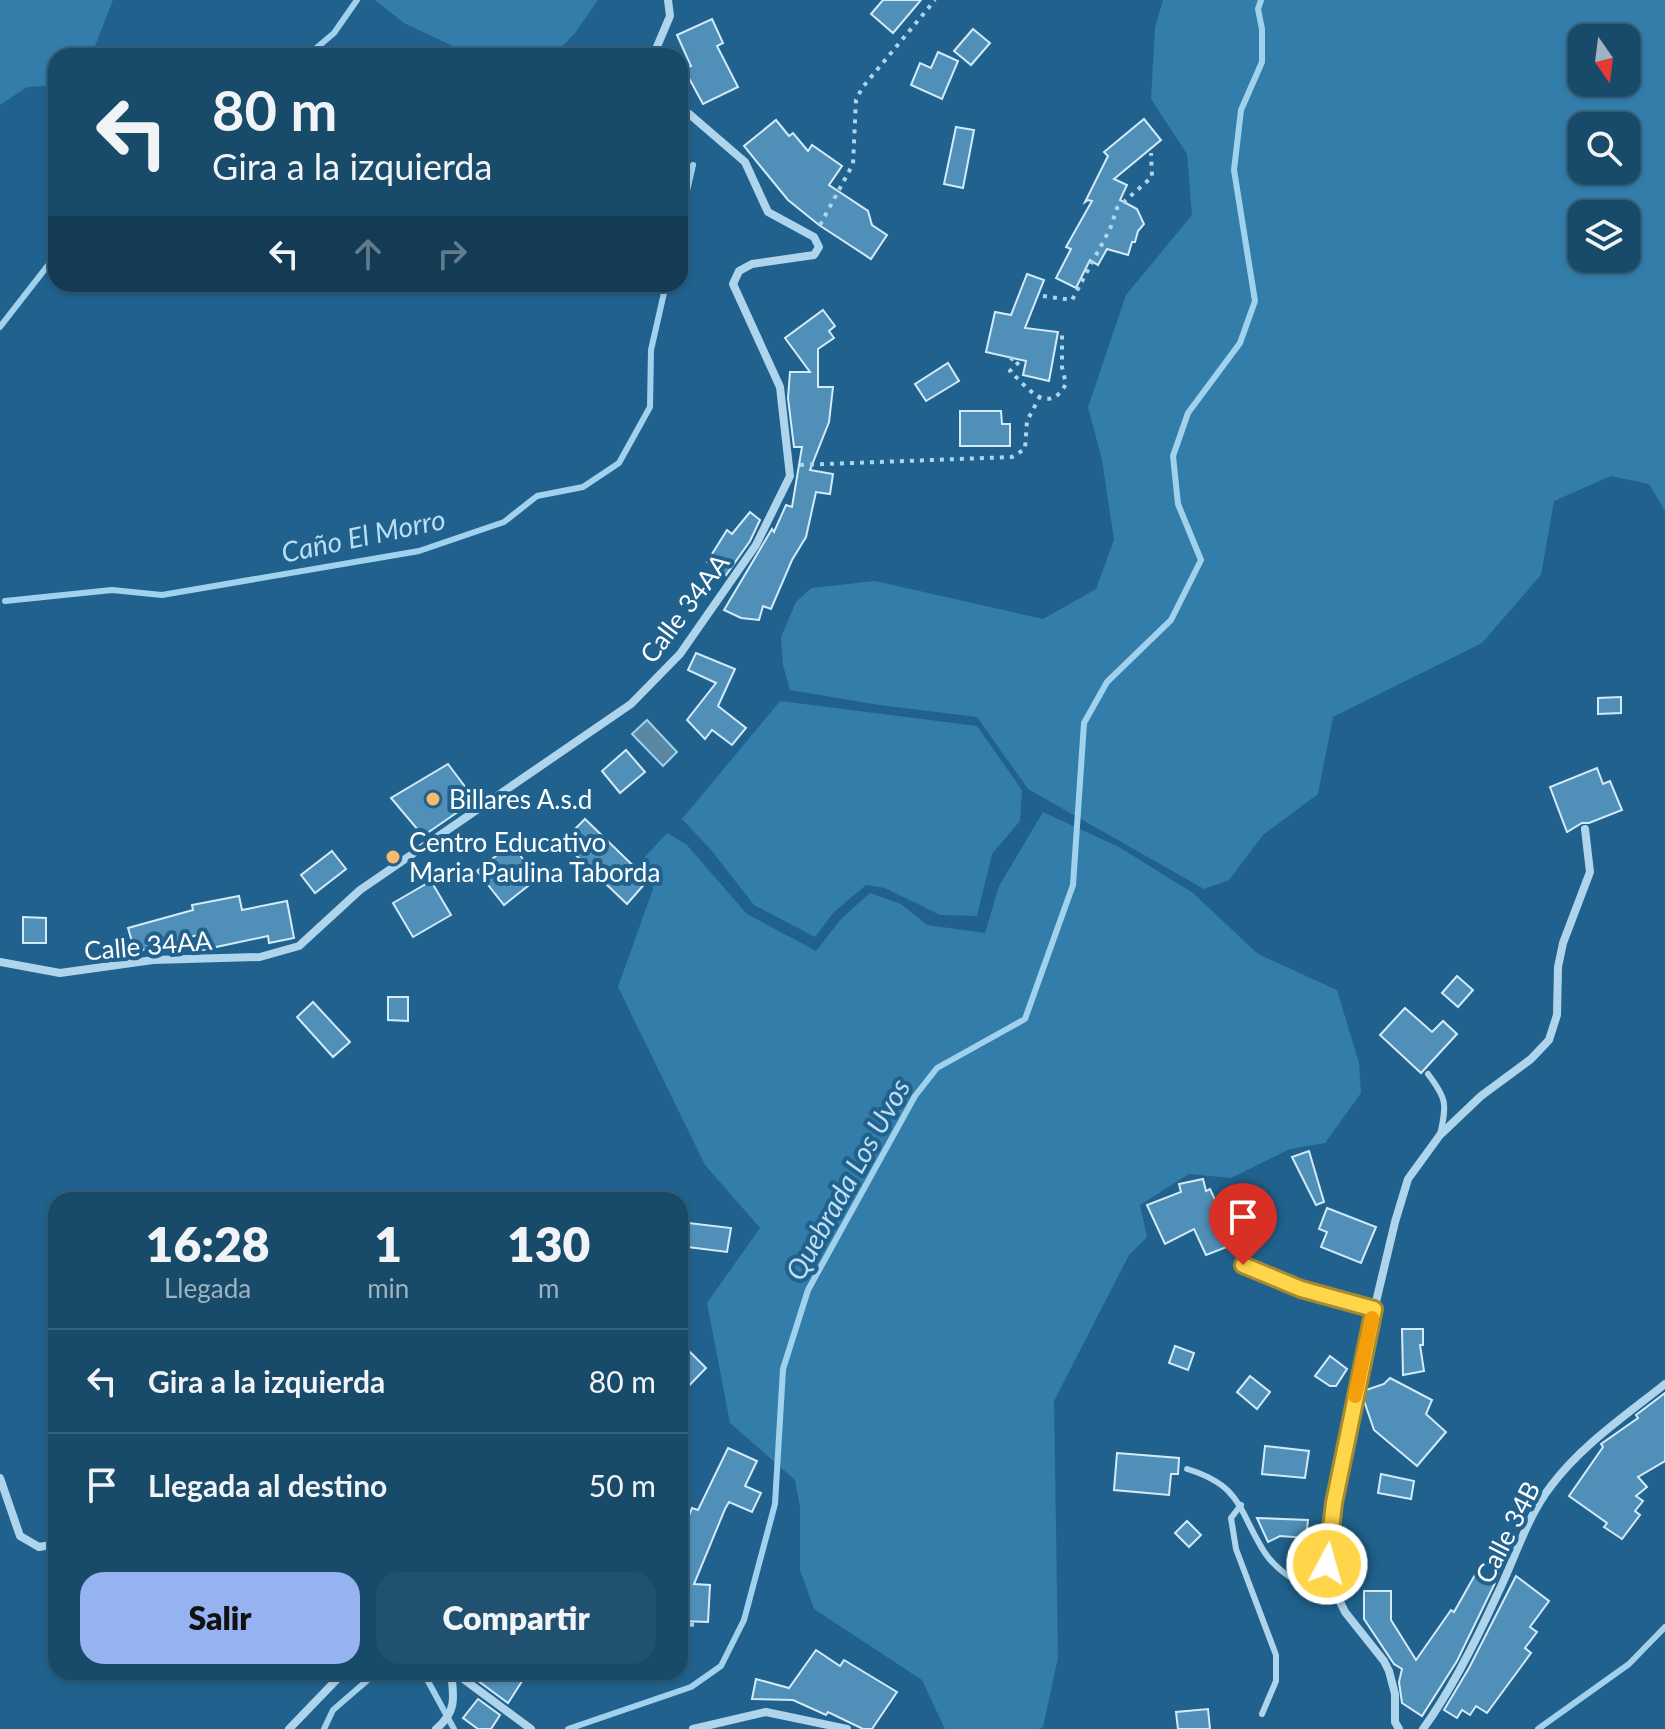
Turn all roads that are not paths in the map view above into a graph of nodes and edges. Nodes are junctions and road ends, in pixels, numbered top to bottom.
1 (668, 0) edge
2 (656, 48) edge
3 (688, 113) edge
4 (1585, 829) dead end
5 (0, 962) edge
6 (1428, 1074) dead end
7 (1440, 1135) junction
8 (1243, 1265) dead end
9 (1374, 1309) junction
10 (1665, 1384) edge
11 (1187, 1469) dead end
12 (0, 1478) edge
13 (1241, 1505) junction
14 (48, 1545) edge
15 (1338, 1600) junction
16 (336, 1680) edge
17 (453, 1680) edge
18 (463, 1680) edge
19 (1262, 1714) dead end
20 (289, 1729) edge
21 (436, 1729) edge
22 (531, 1729) edge
23 (693, 1729) edge
24 (847, 1729) edge
25 (1399, 1729) edge
26 (1423, 1729) edge

1 - 2 street
3 - 5 street, Calle 34AA
4 - 7 street
6 - 7 lane
7 - 9 street
8 - 9 lane
9 - 15 street
10 - 26 street, Calle 34B
11 - 13 lane
12 - 14 street
13 - 15 lane
13 - 19 lane
15 - 25 street
16 - 20 street
17 - 21 street
18 - 22 street
23 - 24 street

